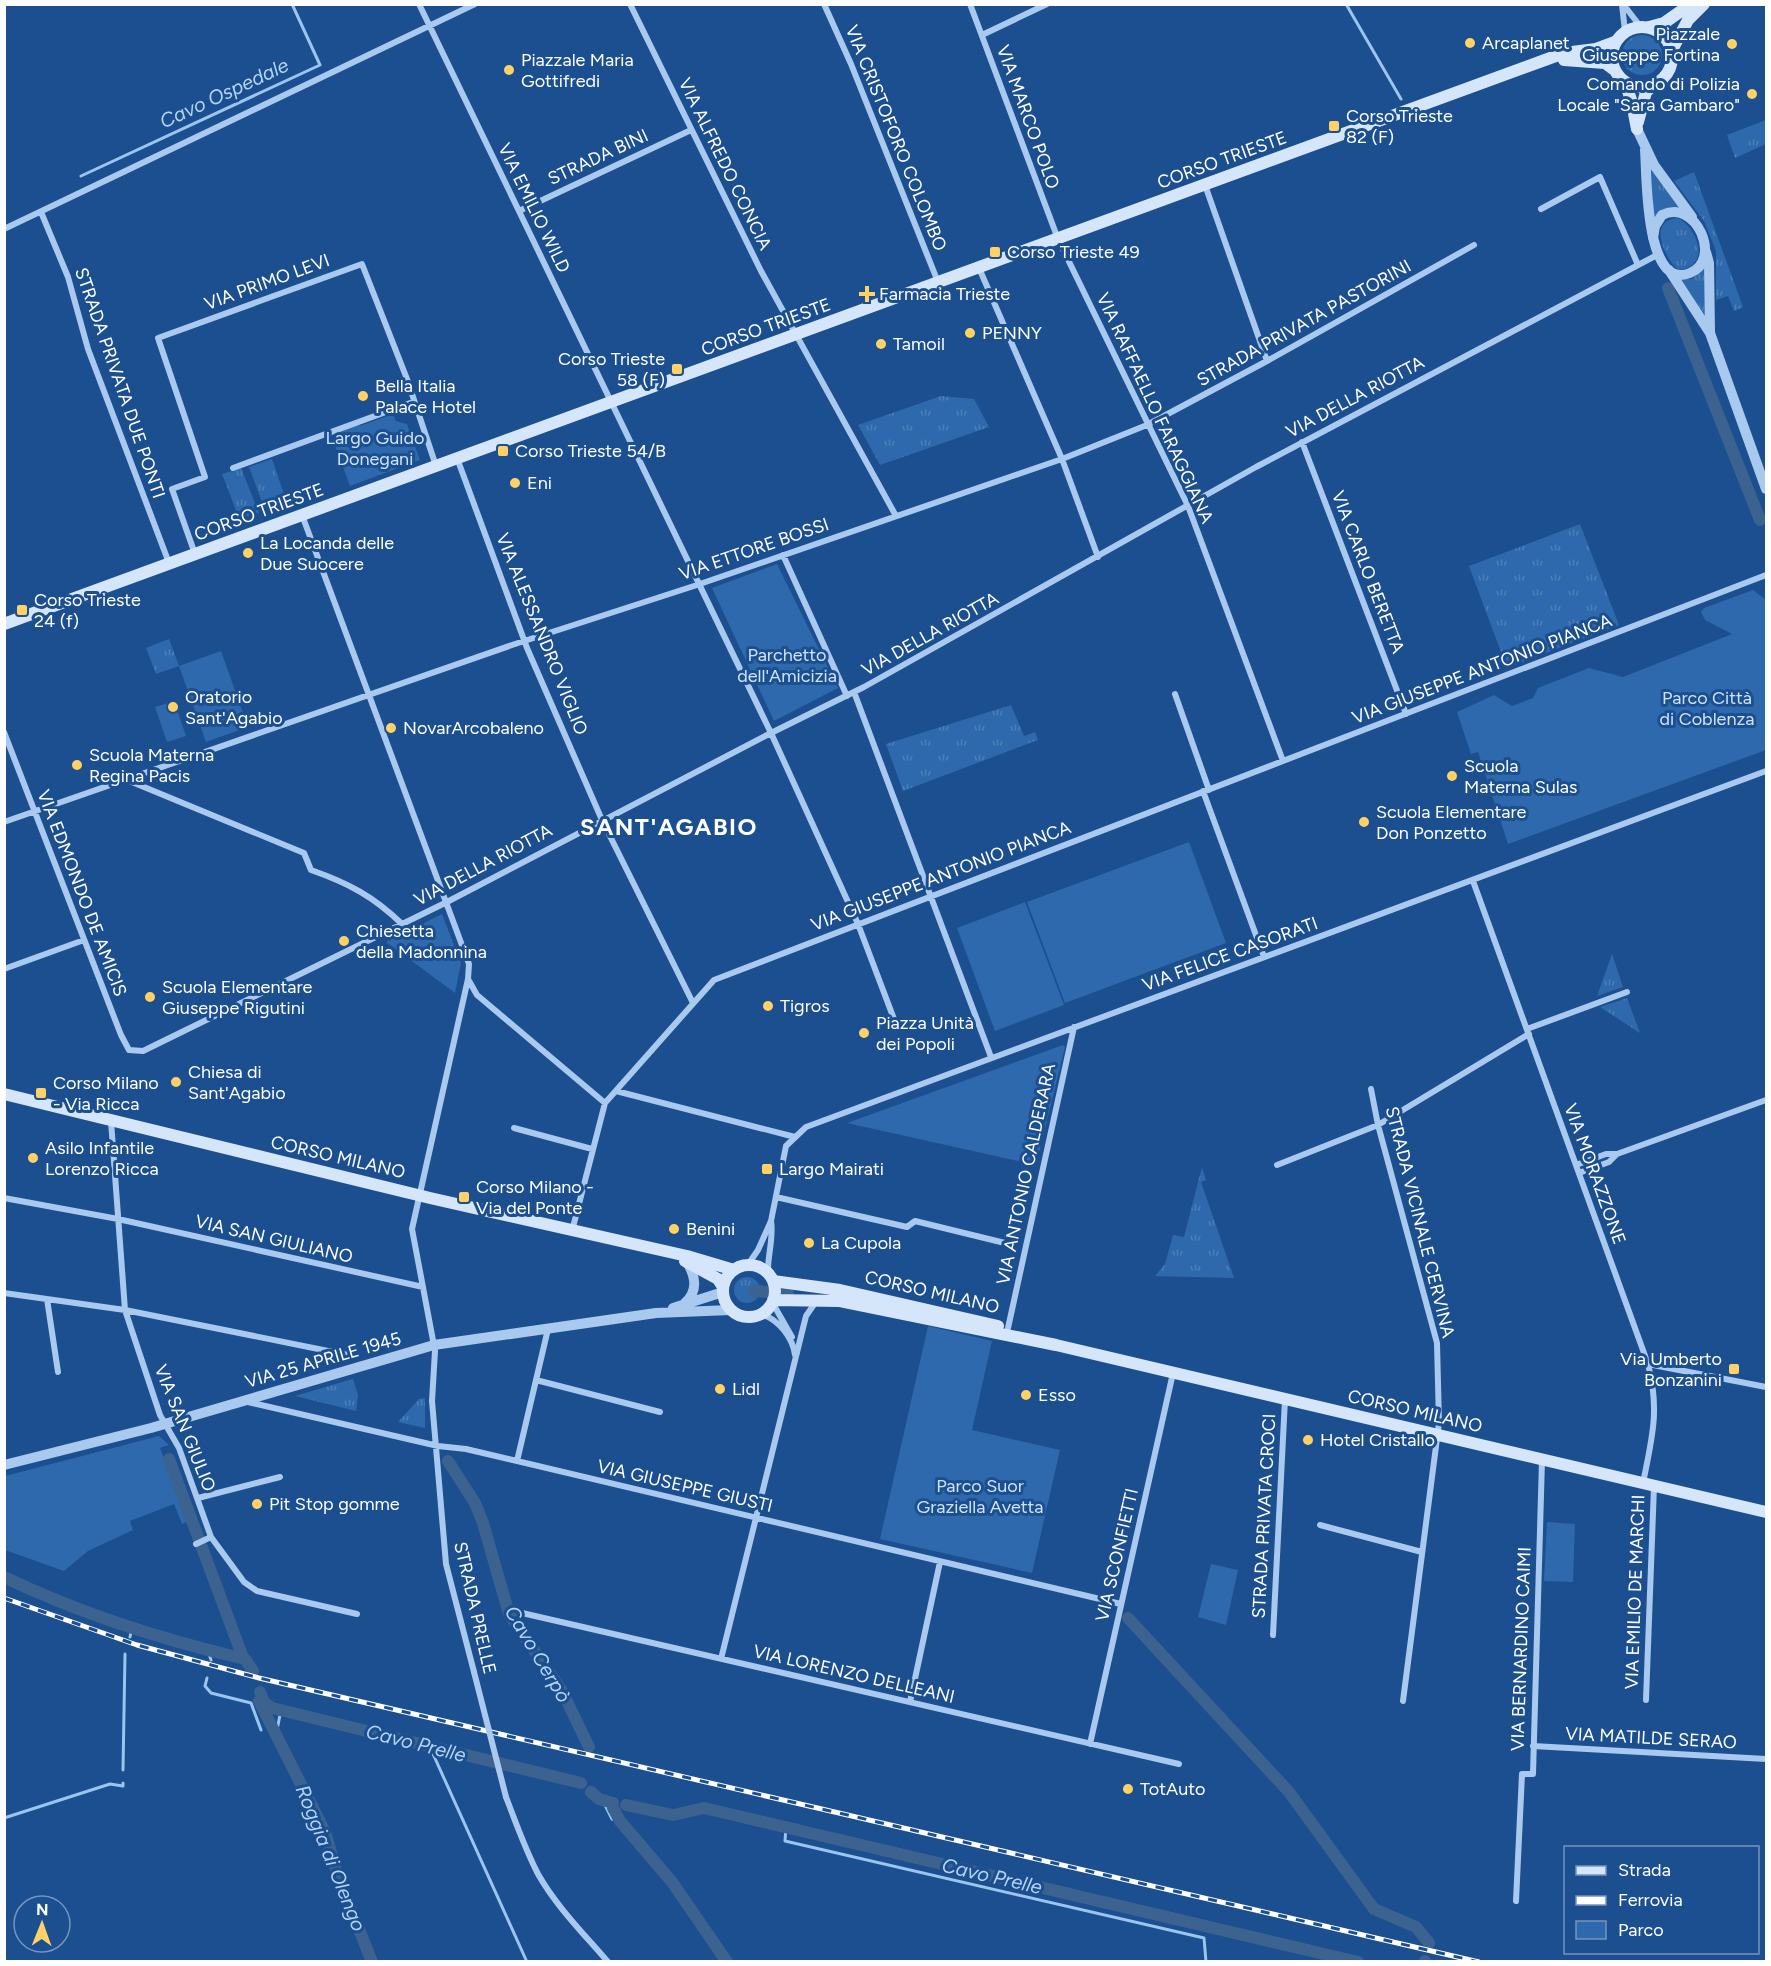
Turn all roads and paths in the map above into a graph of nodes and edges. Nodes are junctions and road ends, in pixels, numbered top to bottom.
1 (419, 4) edge
2 (475, 4) edge
3 (630, 4) edge
4 (824, 4) edge
5 (970, 4) edge
6 (1047, 4) edge
7 (1622, 4) edge
8 (1690, 4) edge
9 (1704, 4) edge
10 (1644, 26) junction
11 (430, 27) junction
12 (1625, 31) junction
13 (982, 35) junction
14 (1615, 42) junction
15 (1672, 50) junction
16 (1539, 63) junction
17 (1613, 69) junction
18 (1625, 82) junction
19 (1653, 85) junction
20 (1637, 129) junction
21 (691, 130) junction
22 (1645, 150) junction
23 (1205, 185) junction
24 (1541, 209) dead end
25 (519, 211) junction
26 (41, 212) junction
27 (1693, 219) junction
28 (4, 229) edge
29 (1653, 238) junction
30 (1058, 239) junction
31 (1474, 245) dead end
32 (1705, 250) junction
33 (1657, 255) junction
34 (1638, 266) junction
35 (1667, 267) junction
36 (979, 268) junction
37 (938, 283) junction
38 (1710, 333) junction
39 (796, 335) junction
40 (1268, 361) junction
41 (413, 402) junction
42 (612, 402) junction
43 (1147, 425) junction
44 (1302, 442) junction
45 (458, 458) junction
46 (1062, 459) junction
47 (436, 466) junction
48 (233, 468) dead end
49 (1767, 489) edge
50 (1188, 506) junction
51 (302, 515) junction
52 (896, 516) junction
53 (195, 554) junction
54 (783, 555) junction
55 (1098, 557) junction
56 (170, 564) junction
57 (1767, 576) edge
58 (697, 585) junction
59 (4, 624) edge
60 (525, 641) junction
61 (854, 692) junction
62 (1175, 694) dead end
63 (369, 696) junction
64 (846, 696) junction
65 (1406, 714) junction
66 (4, 732) edge
67 (771, 733) junction
68 (1283, 761) junction
69 (1766, 773) edge
70 (127, 780) junction
71 (1206, 791) junction
72 (35, 812) junction
73 (602, 820) junction
74 (4, 822) edge
75 (1473, 880) junction
76 (930, 897) junction
77 (445, 903) junction
78 (402, 924) junction
79 (858, 924) junction
80 (84, 940) junction
81 (1264, 957) junction
82 (4, 969) edge
83 (468, 979) junction
84 (1627, 992) dead end
85 (693, 1003) junction
86 (894, 1019) dead end
87 (1074, 1027) junction
88 (1528, 1031) junction
89 (143, 1051) joint
90 (992, 1058) junction
91 (1371, 1089) dead end
92 (616, 1091) junction
93 (4, 1094) edge
94 (1767, 1100) edge
95 (604, 1105) junction
96 (111, 1121) junction
97 (1378, 1125) junction
98 (514, 1128) dead end
99 (795, 1137) junction
100 (592, 1149) junction
101 (1617, 1154) junction
102 (1277, 1165) dead end
103 (1576, 1165) junction
104 (1579, 1173) junction
105 (418, 1195) junction
106 (776, 1197) junction
107 (4, 1198) edge
108 (118, 1219) junction
109 (771, 1221) junction
110 (572, 1231) junction
111 (1009, 1244) dead end
112 (664, 1251) junction
113 (687, 1262) junction
114 (747, 1266) junction
115 (734, 1270) junction
116 (770, 1278) junction
117 (423, 1287) junction
118 (723, 1289) junction
119 (4, 1293) edge
120 (47, 1299) junction
121 (772, 1301) junction
122 (818, 1301) junction
123 (840, 1301) junction
124 (684, 1304) junction
125 (125, 1310) junction
126 (731, 1310) junction
127 (656, 1313) junction
128 (760, 1314) junction
129 (779, 1321) junction
130 (1008, 1328) junction
131 (548, 1329) junction
132 (434, 1345) junction
133 (1056, 1345) junction
134 (348, 1355) dead end
135 (796, 1355) junction
136 (1648, 1364) junction
137 (58, 1372) dead end
138 (1174, 1372) junction
139 (536, 1380) junction
140 (1767, 1388) edge
141 (1285, 1398) junction
142 (242, 1401) junction
143 (660, 1412) dead end
144 (164, 1424) junction
145 (1437, 1434) junction
146 (438, 1446) junction
147 (1542, 1459) junction
148 (517, 1461) junction
149 (4, 1465) edge
150 (280, 1477) dead end
151 (1649, 1484) junction
152 (198, 1498) junction
153 (1767, 1512) edge
154 (755, 1518) junction
155 (1320, 1525) dead end
156 (211, 1537) junction
157 (196, 1544) dead end
158 (1422, 1552) junction
159 (940, 1562) junction
160 (1121, 1605) junction
161 (522, 1613) dead end
162 (357, 1614) dead end
163 (1274, 1635) dead end
164 (721, 1659) junction
165 (1646, 1700) dead end
166 (1403, 1701) dead end
167 (910, 1702) junction
168 (1090, 1744) junction
169 (1533, 1746) junction
170 (1767, 1759) edge
171 (1179, 1764) dead end
172 (1516, 1901) dead end
173 (609, 1962) edge

1 - 11 street, VIA EMILIO WILD
2 - 11 street
3 - 21 street, VIA ALFREDO CONCIA
4 - 37 street, VIA CRISTOFORO COLOMBO
5 - 13 street, VIA MARCO POLO
6 - 13 street
7 - 10 street
7 - 12 street
8 - 10 main road
9 - 15 main road
10 - 12 main road
10 - 15 main road
11 - 25 street, VIA EMILIO WILD
11 - 26 street
12 - 14 main road
13 - 30 street, VIA MARCO POLO
14 - 16 main road, CORSO TRIESTE
14 - 17 main road
15 - 19 main road
16 - 17 main road, CORSO TRIESTE
16 - 23 main road, CORSO TRIESTE
17 - 18 main road
18 - 19 main road
18 - 20 main road
19 - 20 main road
20 - 22 street
21 - 25 street, STRADA BINI
21 - 39 street, VIA ALFREDO CONCIA
22 - 27 street
22 - 29 street
23 - 30 main road, CORSO TRIESTE
23 - 40 street
24 - 34 street
25 - 42 street, VIA EMILIO WILD
26 - 28 street
26 - 56 street, STRADA PRIVATA DUE PONTI
27 - 29 street
27 - 32 street
29 - 33 street
30 - 36 main road, CORSO TRIESTE
30 - 43 street, VIA RAFFAELLO FARAGGIANA
31 - 40 street, STRADA PRIVATA PASTORINI
32 - 35 street
32 - 38 street
33 - 34 street, VIA DELLA RIOTTA
33 - 35 street
34 - 44 street, VIA DELLA RIOTTA
35 - 38 street
36 - 37 main road, CORSO TRIESTE
36 - 46 street
37 - 39 main road, CORSO TRIESTE
38 - 49 street
39 - 42 main road, CORSO TRIESTE
39 - 52 street, VIA ALFREDO CONCIA
40 - 43 street, STRADA PRIVATA PASTORINI
41 - 47 street
41 - 48 street
41 - 53 street, VIA PRIMO LEVI
42 - 45 main road, CORSO TRIESTE
42 - 58 street, VIA EMILIO WILD
43 - 46 street, VIA ETTORE BOSSI
43 - 50 street, VIA RAFFAELLO FARAGGIANA
44 - 50 street, VIA DELLA RIOTTA
44 - 65 street, VIA CARLO BERETTA
45 - 47 main road, CORSO TRIESTE
45 - 60 street, VIA ALESSANDRO VIGLIO
46 - 52 street, VIA ETTORE BOSSI
46 - 55 street
47 - 51 main road, CORSO TRIESTE
50 - 55 street, VIA DELLA RIOTTA
50 - 68 street, VIA RAFFAELLO FARAGGIANA
51 - 53 main road, CORSO TRIESTE
51 - 63 street
52 - 54 street, VIA ETTORE BOSSI
53 - 56 main road, CORSO TRIESTE
54 - 58 street, VIA ETTORE BOSSI
54 - 64 street
55 - 61 street, VIA DELLA RIOTTA
56 - 59 main road, CORSO TRIESTE
57 - 65 street, VIA GIUSEPPE ANTONIO PIANCA
58 - 60 street, VIA ETTORE BOSSI
58 - 67 street, VIA EMILIO WILD
60 - 63 street, VIA ETTORE BOSSI
60 - 73 street, VIA ALESSANDRO VIGLIO
61 - 64 street, VIA DELLA RIOTTA
61 - 76 street
62 - 71 street
63 - 70 street, VIA ETTORE BOSSI
63 - 77 street
64 - 67 street, VIA DELLA RIOTTA
65 - 68 street, VIA GIUSEPPE ANTONIO PIANCA
66 - 72 street, VIA EDMONDO DE AMICIS
67 - 73 street, VIA DELLA RIOTTA
67 - 79 street, VIA EMILIO WILD
68 - 71 street, VIA GIUSEPPE ANTONIO PIANCA
69 - 75 street, VIA FELICE CASORATI
70 - 72 street, VIA ETTORE BOSSI
70 - 78 street
71 - 76 street, VIA GIUSEPPE ANTONIO PIANCA
71 - 81 street
72 - 74 street, VIA ETTORE BOSSI
72 - 80 street, VIA EDMONDO DE AMICIS
73 - 77 street, VIA DELLA RIOTTA
73 - 85 street, VIA ALESSANDRO VIGLIO
75 - 81 street, VIA FELICE CASORATI
75 - 88 street, VIA MORAZZONE
76 - 79 street, VIA GIUSEPPE ANTONIO PIANCA
76 - 90 street
77 - 78 street, VIA DELLA RIOTTA
77 - 83 street
78 - 89 street, VIA DELLA RIOTTA
79 - 85 street, VIA GIUSEPPE ANTONIO PIANCA
79 - 86 street, VIA EMILIO WILD
80 - 82 street
80 - 89 street, VIA EDMONDO DE AMICIS
81 - 87 street, VIA FELICE CASORATI
83 - 95 street
83 - 105 street, STRADA PRELLE
84 - 88 street
85 - 92 street, VIA GIUSEPPE ANTONIO PIANCA
87 - 90 street, VIA FELICE CASORATI
87 - 130 street, VIA ANTONIO CALDERARA
88 - 97 street
88 - 103 street, VIA MORAZZONE
90 - 99 street, VIA FELICE CASORATI
91 - 97 street, STRADA VICINALE CERVINA
92 - 95 street, VIA GIUSEPPE ANTONIO PIANCA
92 - 99 street
93 - 96 main road, CORSO MILANO
94 - 101 street
95 - 100 street
96 - 105 main road, CORSO MILANO
96 - 108 street, VIA SAN GIULIO
97 - 102 street
97 - 145 street, STRADA VICINALE CERVINA
98 - 100 street
99 - 106 street
100 - 110 street
101 - 103 street
101 - 104 street
103 - 104 street, VIA MORAZZONE
104 - 136 street, VIA MORAZZONE
105 - 110 main road, CORSO MILANO
105 - 117 street, STRADA PRELLE
106 - 109 street
106 - 111 street
107 - 108 street, VIA SAN GIULIANO
108 - 117 street, VIA SAN GIULIANO
108 - 125 street, VIA SAN GIULIO
109 - 114 street
109 - 116 street
110 - 112 main road, CORSO MILANO
112 - 113 main road, CORSO MILANO
112 - 115 main road, CORSO MILANO
113 - 118 main road, CORSO MILANO
113 - 124 street
114 - 115 main road
114 - 116 main road
115 - 118 main road
116 - 121 main road
116 - 130 main road, CORSO MILANO
117 - 132 street, STRADA PRELLE
118 - 124 street, VIA 25 APRILE 1945
118 - 126 main road
119 - 120 street
120 - 125 street
120 - 137 street
121 - 122 main road, CORSO MILANO
121 - 128 main road
121 - 129 street
122 - 123 main road, CORSO MILANO
122 - 135 street
123 - 130 main road
123 - 133 main road, CORSO MILANO
124 - 127 street, VIA 25 APRILE 1945
125 - 134 street
125 - 144 street, VIA SAN GIULIO
126 - 127 street, VIA 25 APRILE 1945
126 - 128 main road
127 - 131 street, VIA 25 APRILE 1945
128 - 129 street
129 - 135 street
130 - 133 main road, CORSO MILANO
131 - 132 street, VIA 25 APRILE 1945
131 - 139 street
132 - 142 street, VIA 25 APRILE 1945
132 - 146 street, STRADA PRELLE
133 - 138 main road, CORSO MILANO
135 - 154 street
136 - 140 street
136 - 151 street, VIA MORAZZONE
138 - 141 main road, CORSO MILANO
138 - 160 street, VIA SCONFIETTI
139 - 143 street
139 - 148 street
141 - 145 main road, CORSO MILANO
141 - 163 street, STRADA PRIVATA CROCI
142 - 144 street, VIA 25 APRILE 1945
142 - 146 street, VIA GIUSEPPE GIUSTI
144 - 149 street, VIA 25 APRILE 1945
144 - 152 street, VIA SAN GIULIO
145 - 147 main road, CORSO MILANO
145 - 158 street, STRADA VICINALE CERVINA
146 - 148 street, VIA GIUSEPPE GIUSTI
146 - 173 street, STRADA PRELLE, bridge
147 - 151 main road, CORSO MILANO
147 - 169 street, VIA BERNARDINO CAIMI
148 - 154 street, VIA GIUSEPPE GIUSTI
150 - 152 street
151 - 153 main road, CORSO MILANO
151 - 165 street, VIA EMILIO DE MARCHI
152 - 156 street, VIA SAN GIULIO
154 - 159 street, VIA GIUSEPPE GIUSTI
154 - 164 street
155 - 158 street
156 - 157 street
156 - 162 street, VIA SAN GIULIO
158 - 166 street, STRADA VICINALE CERVINA
159 - 160 street, VIA GIUSEPPE GIUSTI
159 - 167 street
160 - 168 street, VIA SCONFIETTI
161 - 164 street, VIA LORENZO DELLEANI
164 - 167 street, VIA LORENZO DELLEANI
167 - 168 street, VIA LORENZO DELLEANI
168 - 171 street, VIA LORENZO DELLEANI
169 - 170 street, VIA MATILDE SERAO
169 - 172 street, VIA BERNARDINO CAIMI

